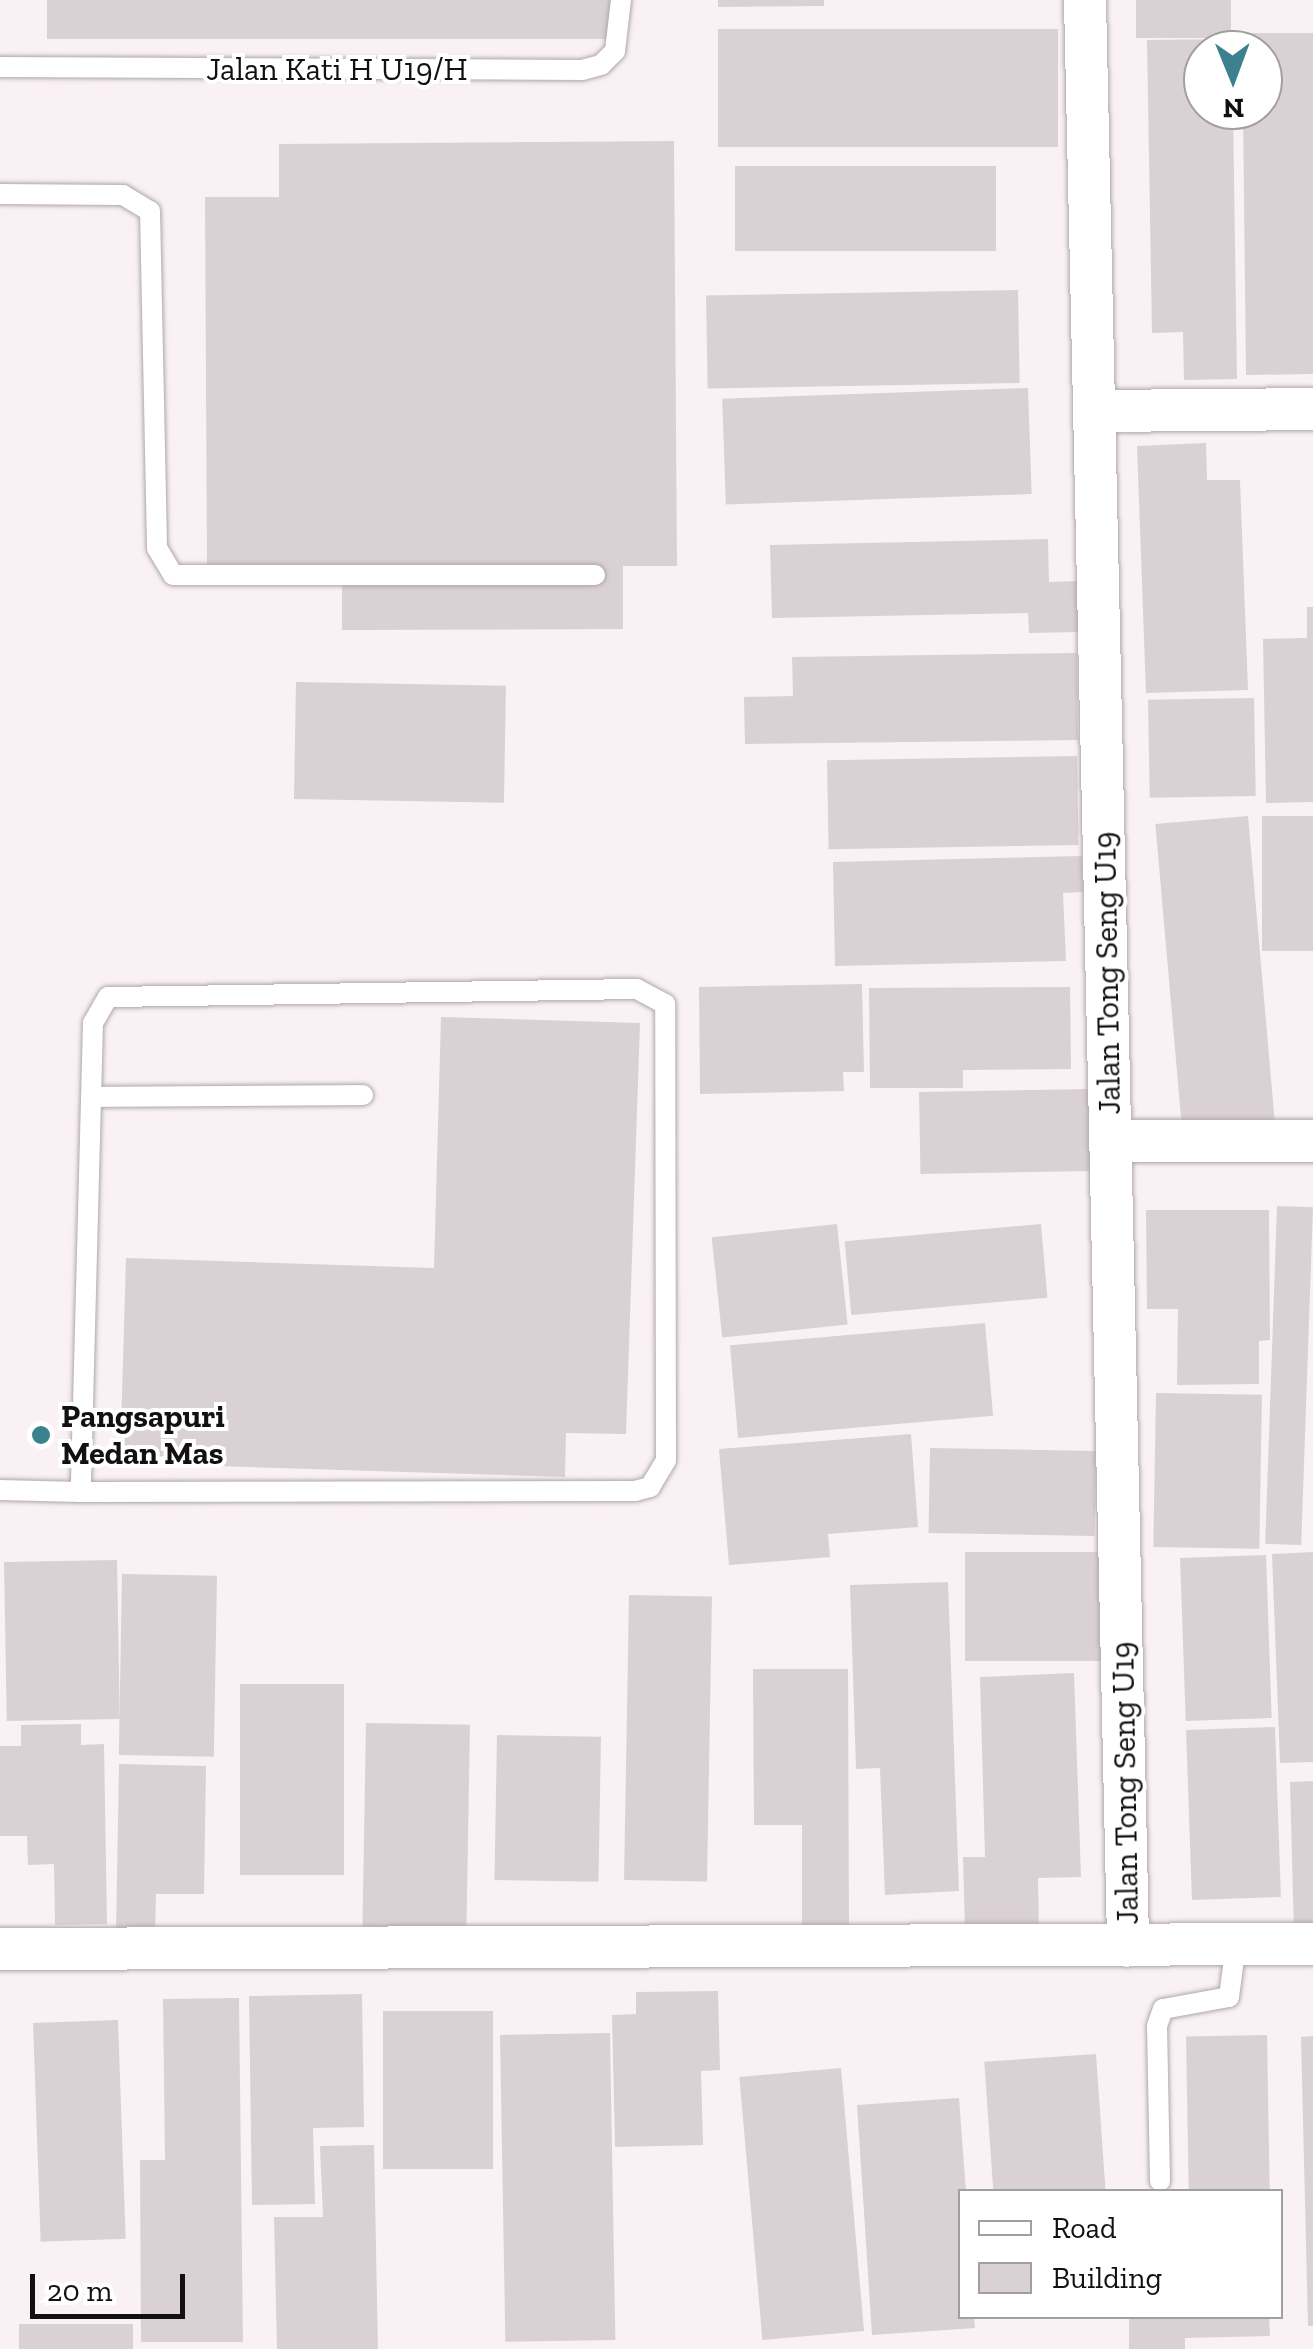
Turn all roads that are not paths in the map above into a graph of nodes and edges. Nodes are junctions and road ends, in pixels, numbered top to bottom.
1 (621, 0) edge
2 (1085, 0) edge
3 (0, 67) edge
4 (0, 194) edge
5 (1313, 410) edge
6 (1095, 411) junction
7 (595, 575) dead end
8 (363, 1096) dead end
9 (91, 1097) junction
10 (1111, 1141) junction
11 (1313, 1141) edge
12 (0, 1490) edge
13 (81, 1492) junction
14 (1236, 1944) junction
15 (1313, 1944) edge
16 (1128, 1946) junction
17 (0, 1949) edge
18 (1160, 2182) dead end

1 - 3 lane, Jalan Kati H U19/H
2 - 6 street, Jalan Tong Seng U19
4 - 7 lane
5 - 6 street
6 - 10 street, Jalan Tong Seng U19
8 - 9 lane
9 - 13 lane
9 - 13 lane
10 - 11 street
10 - 16 street, Jalan Tong Seng U19
12 - 13 lane
14 - 15 street
14 - 16 street
14 - 18 lane
16 - 17 street

